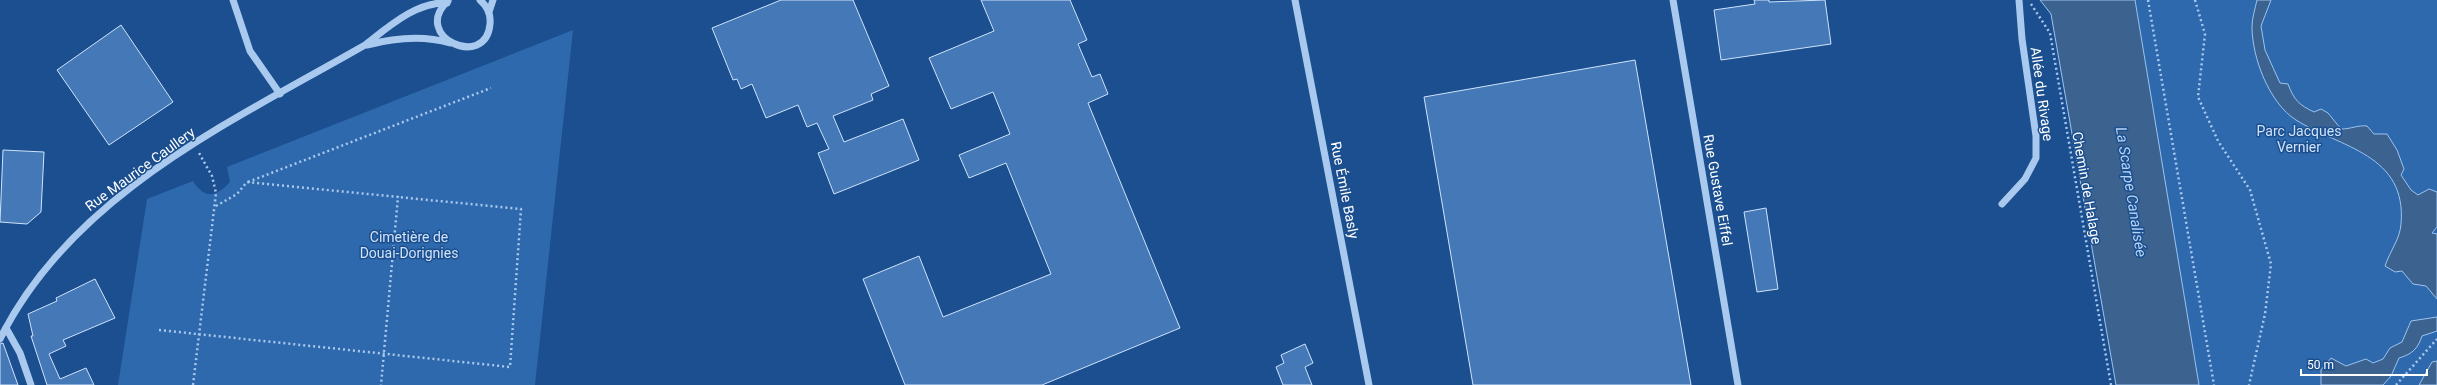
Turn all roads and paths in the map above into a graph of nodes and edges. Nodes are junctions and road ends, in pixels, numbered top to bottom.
1 (233, 0) edge
2 (480, 0) edge
3 (493, 0) edge
4 (1294, 0) edge
5 (1673, 0) edge
6 (2019, 0) edge
7 (2027, 0) edge
8 (2148, 0) edge
9 (2195, 0) edge
10 (448, 1) edge
11 (489, 12) junction
12 (452, 44) junction
13 (365, 45) junction
14 (491, 88) dead end
15 (280, 94) junction
16 (194, 144) junction
17 (247, 182) junction
18 (398, 197) junction
19 (2002, 204) dead end
20 (216, 206) junction
21 (6, 328) junction
22 (159, 330) dead end
23 (200, 333) junction
24 (0, 339) edge
25 (2437, 339) edge
26 (383, 355) junction
27 (31, 385) edge
28 (193, 385) edge
29 (380, 385) edge
30 (1369, 385) edge
31 (1738, 385) edge
32 (2111, 385) edge
33 (2214, 385) edge
34 (2248, 385) edge
35 (2396, 385) edge

1 - 15 street
2 - 11 street
3 - 11 street, Rue Maurice Caullery
4 - 30 street, Rue Émile Basly
5 - 31 street, Rue Gustave Eiffel
6 - 19 street, Allée du Rivage
7 - 32 path, Chemin de Halage
8 - 33 path
9 - 34 path
10 - 12 street, Rue Maurice Caullery
10 - 13 street, Rue Maurice Caullery
11 - 12 street, Rue Maurice Caullery
12 - 13 street, Rue Maurice Caullery
13 - 15 street, Rue Maurice Caullery
14 - 17 path
15 - 16 street, Rue Maurice Caullery
16 - 20 path
16 - 21 street, Rue Maurice Caullery
17 - 18 path
17 - 20 path
18 - 26 path
18 - 26 path
20 - 23 path
21 - 24 street, Rue Maurice Caullery
21 - 27 street
22 - 23 path
23 - 26 path
23 - 28 path
25 - 35 path
26 - 29 path

